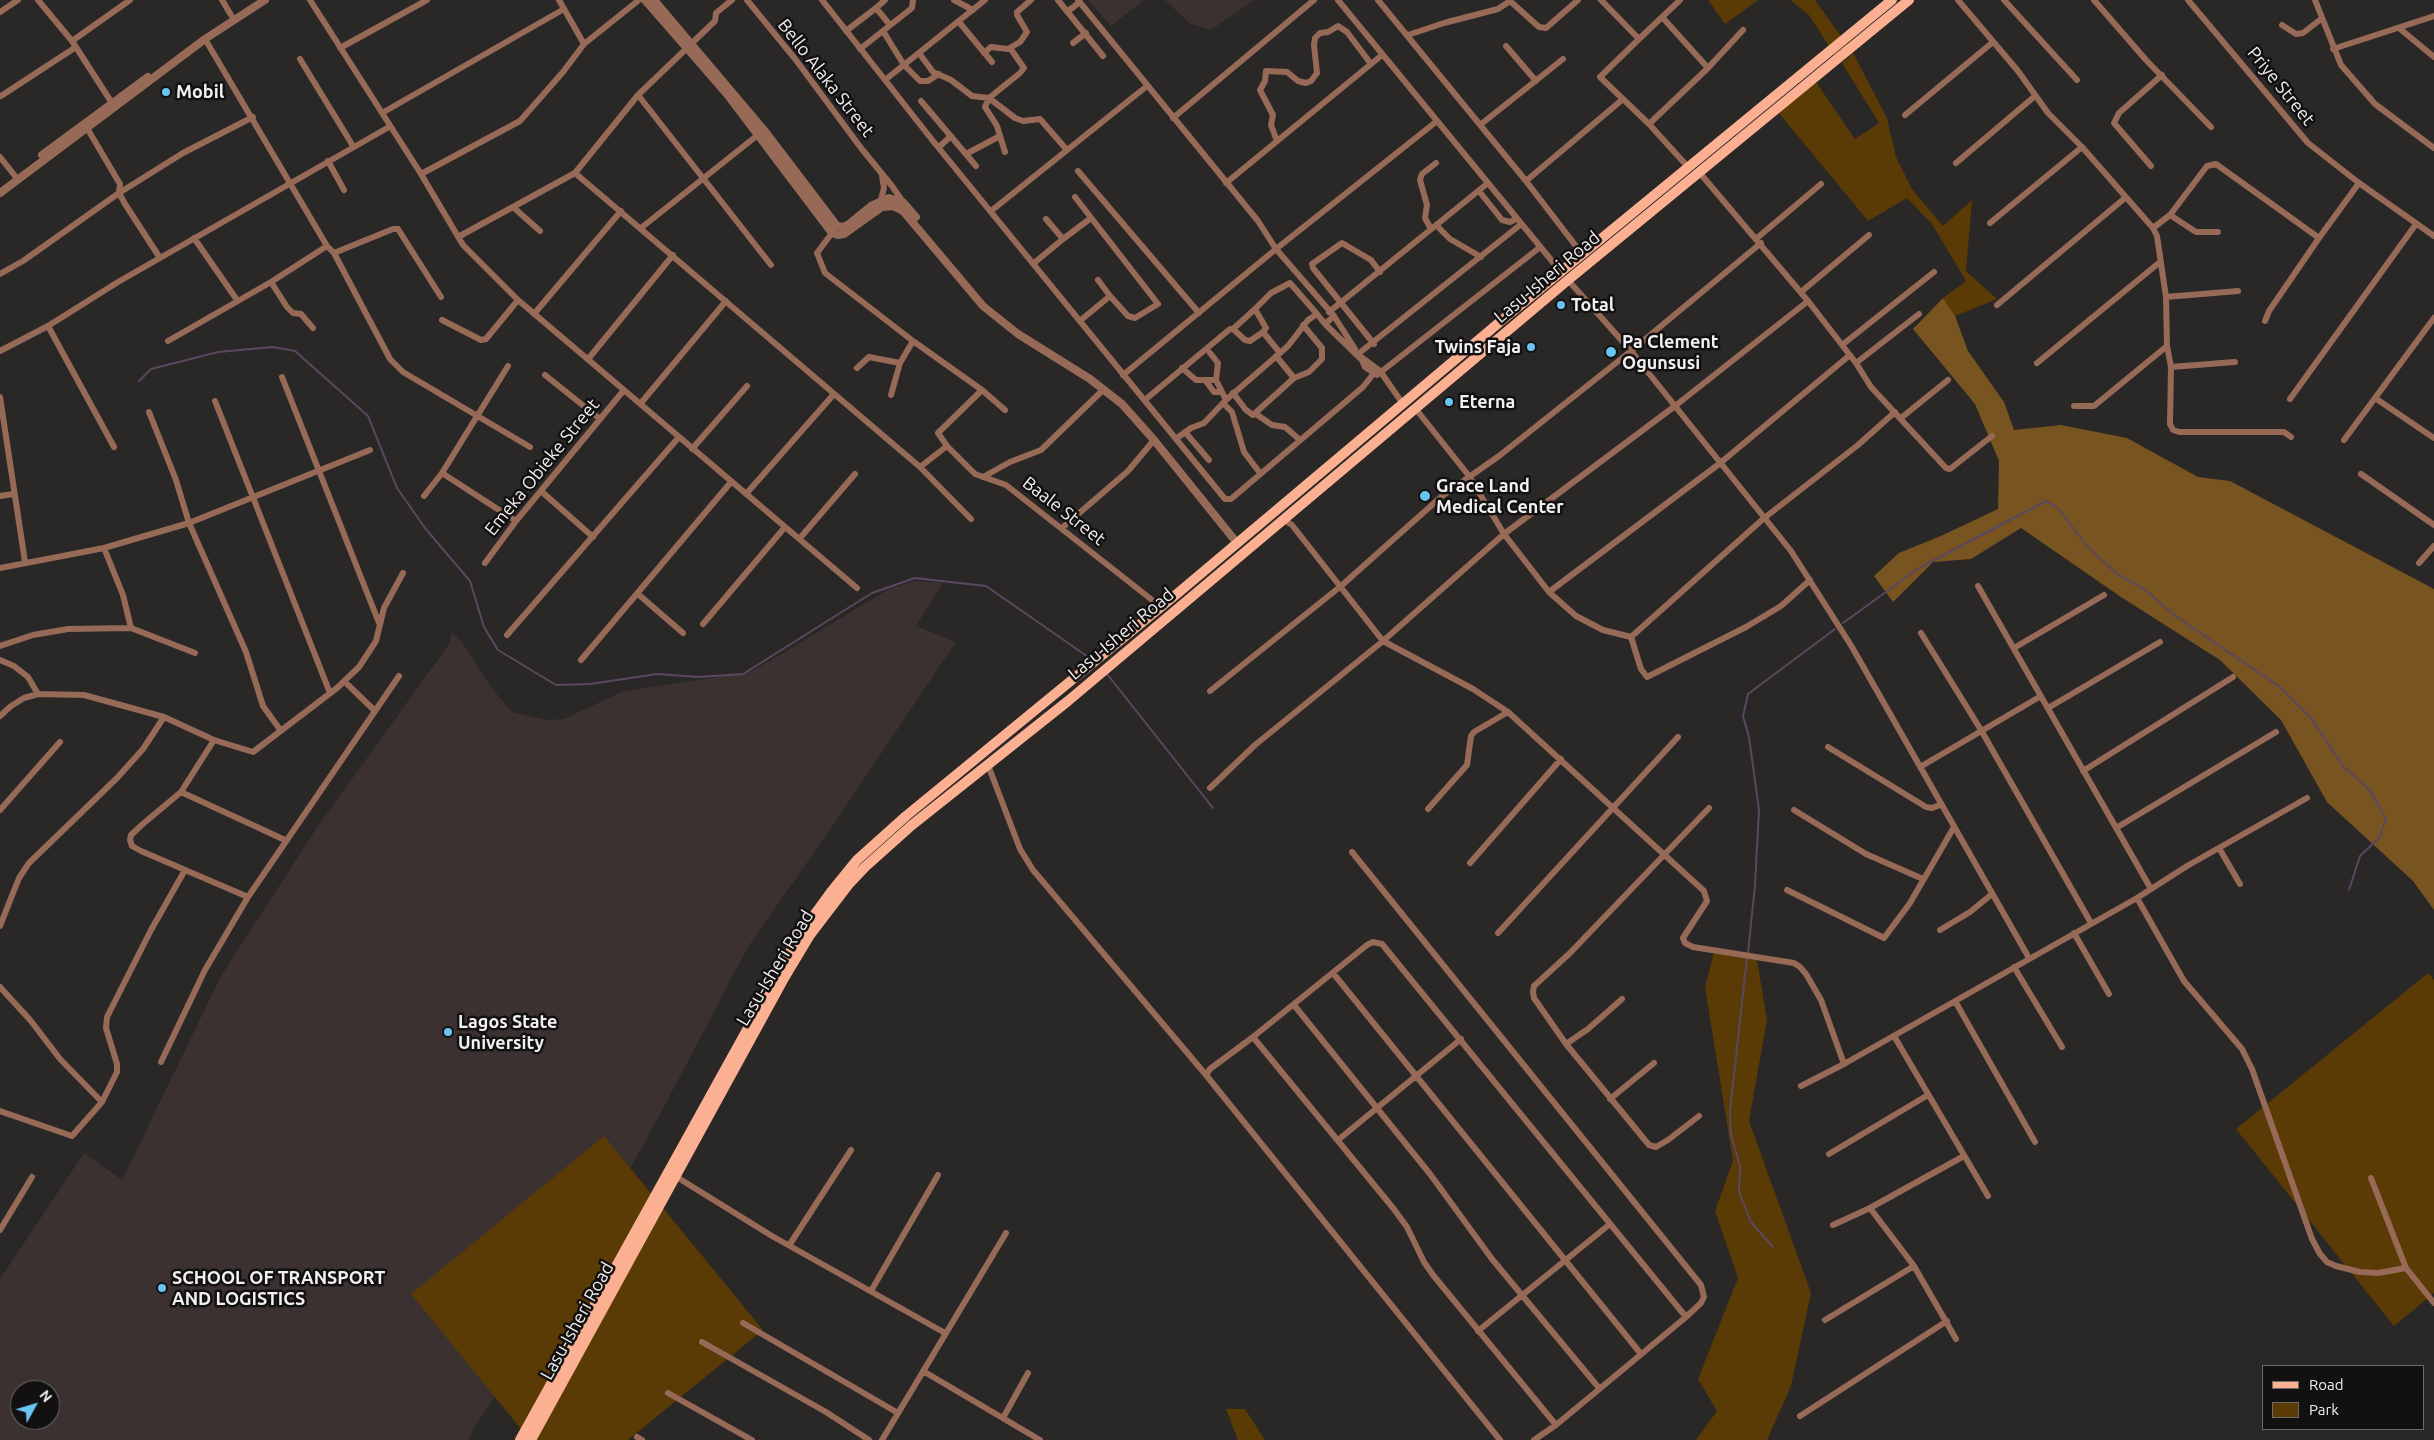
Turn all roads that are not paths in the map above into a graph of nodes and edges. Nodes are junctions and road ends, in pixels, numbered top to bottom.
1 (18, 0) edge
2 (38, 0) edge
3 (130, 0) edge
4 (222, 0) edge
5 (255, 0) edge
6 (265, 0) edge
7 (310, 0) edge
8 (427, 0) edge
9 (559, 0) edge
10 (639, 0) edge
11 (645, 0) edge
12 (654, 0) edge
13 (732, 0) edge
14 (746, 0) edge
15 (832, 0) edge
16 (885, 0) edge
17 (954, 0) edge
18 (985, 0) edge
19 (1031, 0) edge
20 (1058, 0) edge
21 (1314, 0) edge
22 (1338, 0) edge
23 (1378, 0) edge
24 (1578, 0) edge
25 (1602, 0) edge
26 (1680, 0) edge
27 (1892, 0) edge
28 (1910, 0) edge
29 (1958, 0) edge
30 (2004, 0) edge
31 (2094, 0) edge
32 (2188, 0) edge
33 (2315, 0) edge
34 (915, 1) edge
35 (1079, 1) edge
36 (1510, 1) edge
37 (824, 2) edge
38 (876, 8) junction
39 (564, 9) junction
40 (973, 10) junction
41 (0, 12) edge
42 (1068, 12) junction
43 (231, 15) junction
44 (2434, 16) edge
45 (1662, 17) junction
46 (2321, 19) junction
47 (959, 22) junction
48 (890, 25) junction
49 (2282, 25) dead end
50 (2399, 28) junction
51 (846, 30) junction
52 (883, 30) junction
53 (1743, 30) dead end
54 (1086, 33) junction
55 (1408, 35) junction
56 (1639, 38) junction
57 (205, 39) junction
58 (1993, 42) junction
59 (1073, 43) dead end
60 (74, 44) junction
61 (584, 44) junction
62 (689, 46) junction
63 (1506, 46) dead end
64 (340, 48) junction
65 (1010, 48) junction
66 (2333, 48) junction
67 (860, 49) junction
68 (984, 53) junction
69 (919, 54) junction
70 (1382, 55) junction
71 (1103, 56) dead end
72 (2434, 57) edge
73 (300, 59) dead end
74 (1563, 59) dead end
75 (992, 62) dead end
76 (1371, 64) junction
77 (904, 65) junction
78 (1708, 68) junction
79 (939, 74) junction
80 (2162, 75) junction
81 (885, 80) junction
82 (2076, 80) dead end
83 (1536, 81) junction
84 (1147, 86) junction
85 (638, 95) junction
86 (1, 96) edge
87 (2035, 96) junction
88 (989, 98) junction
89 (1623, 99) junction
90 (921, 101) dead end
91 (112, 103) junction
92 (382, 113) junction
93 (1905, 115) dead end
94 (253, 117) junction
95 (1173, 118) junction
96 (1437, 121) junction
97 (1649, 124) junction
98 (1480, 125) junction
99 (389, 127) junction
100 (2211, 127) dead end
101 (87, 128) junction
102 (759, 134) junction
103 (951, 136) junction
104 (1000, 136) junction
105 (1277, 140) junction
106 (354, 146) junction
107 (939, 147) junction
108 (2082, 147) junction
109 (2434, 148) edge
110 (1067, 150) junction
111 (1005, 152) dead end
112 (966, 154) junction
113 (0, 156) edge
114 (328, 161) junction
115 (1436, 163) dead end
116 (1956, 163) dead end
117 (976, 166) dead end
118 (2150, 166) dead end
119 (1688, 167) junction
120 (1078, 171) dead end
121 (1698, 172) junction
122 (574, 173) junction
123 (421, 174) junction
124 (882, 174) junction
125 (15, 176) junction
126 (702, 177) junction
127 (1526, 181) junction
128 (1226, 182) junction
129 (290, 183) junction
130 (1488, 183) junction
131 (2359, 183) junction
132 (1820, 184) dead end
133 (0, 187) edge
134 (344, 190) dead end
135 (1479, 191) junction
136 (0, 193) edge
137 (119, 193) junction
138 (1075, 197) dead end
139 (2125, 198) junction
140 (881, 200) junction
141 (903, 202) junction
142 (513, 207) junction
143 (621, 211) junction
144 (991, 211) junction
145 (2170, 215) junction
146 (1091, 218) junction
147 (1046, 219) dead end
148 (1518, 222) junction
149 (1990, 223) dead end
150 (2416, 224) junction
151 (837, 226) junction
152 (1434, 227) junction
153 (640, 228) junction
154 (2154, 228) junction
155 (540, 231) dead end
156 (2218, 232) dead end
157 (832, 233) junction
158 (1869, 235) dead end
159 (2434, 236) edge
160 (458, 237) junction
161 (194, 238) junction
162 (2319, 238) junction
163 (1063, 239) junction
164 (1759, 241) junction
165 (327, 246) junction
166 (1539, 248) junction
167 (1276, 249) junction
168 (334, 253) junction
169 (1582, 254) junction
170 (673, 255) junction
171 (1481, 257) junction
172 (160, 258) junction
173 (2160, 262) junction
174 (1034, 263) junction
175 (771, 265) dead end
176 (1380, 272) junction
177 (1934, 272) dead end
178 (0, 274) edge
179 (1564, 276) junction
180 (1098, 280) dead end
181 (271, 282) junction
182 (2238, 291) dead end
183 (1801, 292) junction
184 (1110, 296) junction
185 (2166, 296) junction
186 (441, 297) dead end
187 (237, 300) junction
188 (518, 300) junction
189 (726, 300) junction
190 (1808, 301) junction
191 (1341, 302) junction
192 (1997, 305) dead end
193 (1255, 308) junction
194 (1198, 312) junction
195 (534, 314) junction
196 (1317, 314) junction
197 (1331, 314) junction
198 (1919, 314) dead end
199 (2434, 318) edge
200 (442, 320) dead end
201 (1081, 320) junction
202 (1501, 321) junction
203 (2264, 321) dead end
204 (1326, 324) junction
205 (1303, 325) junction
206 (48, 326) junction
207 (313, 328) dead end
208 (1233, 329) junction
209 (1508, 330) junction
210 (1263, 332) junction
211 (168, 341) dead end
212 (913, 341) junction
213 (1374, 344) junction
214 (1842, 345) junction
215 (2167, 346) junction
216 (0, 351) edge
217 (1631, 352) junction
218 (1210, 353) dead end
219 (1358, 354) junction
220 (1278, 355) junction
221 (1850, 356) junction
222 (589, 358) junction
223 (2235, 362) dead end
224 (900, 363) junction
225 (1856, 363) junction
226 (2038, 363) dead end
227 (508, 366) dead end
228 (2171, 367) junction
229 (857, 368) dead end
230 (1182, 368) junction
231 (1380, 372) junction
232 (545, 375) dead end
233 (1123, 375) junction
234 (282, 377) dead end
235 (1294, 378) junction
236 (1205, 380) junction
237 (1216, 380) junction
238 (1948, 380) dead end
239 (747, 386) dead end
240 (1364, 386) junction
241 (1104, 389) junction
242 (624, 390) junction
243 (982, 390) junction
244 (1222, 392) junction
245 (1233, 393) junction
246 (834, 394) junction
247 (891, 395) dead end
248 (0, 397) edge
249 (2375, 398) junction
250 (1146, 399) junction
251 (2290, 399) dead end
252 (215, 401) dead end
253 (1224, 401) junction
254 (641, 403) junction
255 (1403, 404) junction
256 (1674, 406) junction
257 (2074, 406) dead end
258 (1415, 408) junction
259 (1005, 410) dead end
260 (150, 412) dead end
261 (1895, 412) junction
262 (1256, 414) junction
263 (476, 417) junction
264 (1901, 418) junction
265 (600, 419) junction
266 (1185, 432) junction
267 (1992, 436) dead end
268 (2433, 436) edge
269 (679, 437) junction
270 (2291, 437) dead end
271 (1177, 438) junction
272 (1154, 440) junction
273 (1300, 440) junction
274 (2344, 440) dead end
275 (947, 446) junction
276 (114, 447) dead end
277 (530, 447) dead end
278 (692, 449) junction
279 (370, 450) dead end
280 (1210, 460) dead end
281 (1719, 464) junction
282 (920, 467) junction
283 (320, 472) junction
284 (442, 473) junction
285 (1260, 473) junction
286 (855, 474) dead end
287 (2361, 474) dead end
288 (1469, 476) junction
289 (983, 477) junction
290 (732, 482) junction
291 (541, 491) junction
292 (13, 494) junction
293 (746, 494) junction
294 (0, 496) edge
295 (424, 496) dead end
296 (253, 499) junction
297 (971, 519) dead end
298 (1284, 519) junction
299 (1763, 519) junction
300 (516, 521) junction
301 (188, 524) junction
302 (2434, 525) edge
303 (785, 526) junction
304 (1062, 528) junction
305 (1504, 534) junction
306 (593, 537) junction
307 (800, 538) junction
308 (1239, 542) junction
309 (2434, 546) edge
310 (104, 548) junction
311 (25, 562) junction
312 (485, 563) dead end
313 (2419, 563) dead end
314 (0, 568) edge
315 (402, 573) dead end
316 (1810, 580) junction
317 (1341, 586) junction
318 (1978, 586) dead end
319 (857, 588) dead end
320 (1549, 592) junction
321 (638, 594) junction
322 (2104, 595) dead end
323 (1161, 607) junction
324 (379, 622) junction
325 (703, 624) dead end
326 (132, 628) junction
327 (683, 632) dead end
328 (1921, 633) dead end
329 (508, 636) dead end
330 (1631, 637) junction
331 (1383, 641) junction
332 (2160, 642) dead end
333 (0, 646) edge
334 (2014, 648) junction
335 (195, 653) dead end
336 (0, 660) edge
337 (581, 660) dead end
338 (398, 676) dead end
339 (2233, 677) dead end
340 (344, 681) junction
341 (1210, 691) dead end
342 (330, 693) junction
343 (38, 694) junction
344 (2041, 696) junction
345 (2048, 708) junction
346 (375, 711) junction
347 (1508, 712) junction
348 (0, 716) edge
349 (164, 716) junction
350 (1980, 730) junction
351 (281, 731) junction
352 (2276, 732) dead end
353 (1678, 737) dead end
354 (214, 740) junction
355 (60, 742) dead end
356 (1828, 747) dead end
357 (1561, 758) junction
358 (988, 765) junction
359 (1920, 767) junction
360 (2083, 771) junction
361 (1210, 788) dead end
362 (181, 792) junction
363 (2307, 798) dead end
364 (1940, 805) junction
365 (1613, 808) junction
366 (1709, 808) dead end
367 (1428, 809) dead end
368 (0, 810) edge
369 (1794, 810) dead end
370 (1954, 827) junction
371 (2116, 828) junction
372 (285, 840) junction
373 (2219, 848) junction
374 (1352, 852) dead end
375 (1665, 854) junction
376 (1470, 863) dead end
377 (185, 870) junction
378 (1923, 879) junction
379 (2240, 884) dead end
380 (2151, 889) junction
381 (1788, 890) dead end
382 (1992, 894) junction
383 (248, 896) junction
384 (2137, 898) junction
385 (2091, 923) junction
386 (0, 926) edge
387 (1940, 930) dead end
388 (1498, 933) dead end
389 (2074, 933) junction
390 (2029, 958) junction
391 (2014, 967) junction
392 (1332, 973) junction
393 (0, 987) edge
394 (2109, 994) dead end
395 (1622, 999) dead end
396 (1954, 1001) junction
397 (1294, 1004) junction
398 (1894, 1036) junction
399 (1253, 1037) junction
400 (1460, 1039) junction
401 (1566, 1044) junction
402 (2062, 1047) dead end
403 (161, 1062) dead end
404 (1654, 1063) dead end
405 (1844, 1064) junction
406 (1206, 1075) junction
407 (1415, 1076) junction
408 (1801, 1086) dead end
409 (1928, 1095) junction
410 (1610, 1100) junction
411 (102, 1102) junction
412 (1376, 1108) junction
413 (0, 1111) edge
414 (1699, 1116) dead end
415 (1338, 1140) junction
416 (2035, 1142) dead end
417 (851, 1150) dead end
418 (1829, 1154) dead end
419 (1964, 1156) junction
420 (938, 1175) dead end
421 (675, 1176) junction
422 (32, 1177) dead end
423 (2371, 1178) dead end
424 (1988, 1196) dead end
425 (1870, 1208) junction
426 (1610, 1224) junction
427 (1833, 1225) dead end
428 (0, 1230) edge
429 (1006, 1233) dead end
430 (790, 1244) junction
431 (1566, 1260) junction
432 (1914, 1266) junction
433 (2406, 1268) junction
434 (871, 1291) junction
435 (1522, 1296) junction
436 (2434, 1303) edge
437 (1686, 1316) junction
438 (1824, 1320) dead end
439 (1947, 1321) junction
440 (743, 1323) dead end
441 (1478, 1331) junction
442 (945, 1333) junction
443 (1956, 1338) dead end
444 (702, 1342) dead end
445 (1641, 1354) junction
446 (922, 1371) junction
447 (1028, 1373) dead end
448 (1599, 1388) junction
449 (668, 1393) dead end
450 (898, 1413) junction
451 (1800, 1416) dead end
452 (1003, 1418) junction
453 (1556, 1424) junction
454 (520, 1440) edge
455 (531, 1440) edge
456 (752, 1440) edge
457 (869, 1440) edge
458 (882, 1440) edge
459 (1040, 1440) edge
460 (1500, 1440) edge
461 (1534, 1440) edge

1 - 41 street
2 - 60 street
3 - 60 street
4 - 43 street
5 - 43 street
6 - 57 street
7 - 64 street
8 - 64 street
9 - 39 street
10 - 61 street
11 - 62 street
12 - 62 street
13 - 62 street
14 - 124 street, Bello Alaka Street
15 - 37 street
16 - 38 street
17 - 40 street
18 - 40 street
19 - 65 street
20 - 42 street
21 - 95 street
22 - 70 street
23 - 55 street
24 - 36 street
25 - 56 street
26 - 45 street
27 - 119 main road, Lasu-Isheri Road
28 - 121 main road, Lasu-Isheri Road
29 - 58 street
30 - 82 street
31 - 80 street
32 - 131 street, Priye Street
33 - 46 street
34 - 48 street
35 - 42 street
35 - 84 street
36 - 55 street
37 - 51 street
38 - 48 street
38 - 51 street
39 - 61 street
39 - 92 street
40 - 47 street
42 - 54 street
43 - 91 street
44 - 50 street
45 - 56 street
45 - 78 street
46 - 49 street
46 - 66 street
47 - 68 street
47 - 69 street
48 - 52 street
50 - 66 street
50 - 72 street
51 - 67 street
52 - 67 street
52 - 77 street
53 - 78 street
54 - 59 street
54 - 71 street
55 - 98 street
56 - 89 street
57 - 94 street
57 - 101 street
58 - 87 street
58 - 93 street
60 - 86 street
60 - 91 street
61 - 123 street
62 - 85 street
62 - 102 street
62 - 151 street
63 - 83 street
64 - 92 street
65 - 68 street
65 - 88 street
66 - 109 street
67 - 81 street
68 - 75 street
69 - 77 street
69 - 79 street
70 - 76 street
70 - 96 street
73 - 106 street
74 - 83 street
76 - 105 street
76 - 105 street
77 - 79 street
77 - 81 street
78 - 97 street
79 - 88 street
80 - 100 street
80 - 118 street
81 - 107 street
83 - 98 street
84 - 95 street
84 - 110 street
85 - 122 street
85 - 126 street
87 - 108 street
87 - 116 street
88 - 104 street
88 - 110 street
89 - 97 street
89 - 127 street
90 - 103 street
91 - 125 street
92 - 99 street
94 - 129 street
94 - 137 street
95 - 128 street
96 - 130 street
96 - 167 street
97 - 119 street
98 - 127 street
99 - 106 street
99 - 123 street
101 - 136 street
101 - 137 street
102 - 126 street
102 - 157 street
103 - 107 street
103 - 112 street
104 - 111 street
104 - 112 street
105 - 128 street
106 - 114 street
107 - 144 street
108 - 139 street
108 - 149 street
110 - 144 street
112 - 117 street
113 - 125 street
114 - 129 street
114 - 134 street
115 - 152 street
119 - 169 main road, Lasu-Isheri Road
120 - 194 street
121 - 164 street
121 - 179 main road, Lasu-Isheri Road
122 - 142 street
122 - 143 street
123 - 160 street
124 - 140 street
124 - 141 street, Bello Alaka Street
125 - 133 street
126 - 153 street
126 - 175 street
127 - 169 street
128 - 167 street
129 - 161 street
129 - 165 street
130 - 135 street
130 - 148 street
131 - 150 street, Priye Street
131 - 162 street
132 - 164 street
135 - 148 street
135 - 152 street
137 - 172 street
137 - 178 street
138 - 146 street
139 - 154 street
139 - 192 street
140 - 141 street
140 - 151 street
141 - 308 street
142 - 155 street
142 - 160 street
143 - 153 street
143 - 195 street
144 - 174 street
145 - 154 street
145 - 156 street
145 - 162 street
146 - 163 street
146 - 184 street
147 - 163 street
148 - 166 street
148 - 171 street
150 - 159 street, Priye Street
150 - 251 street
151 - 157 street
152 - 171 street
152 - 176 street
153 - 170 street
154 - 173 street
157 - 212 street
157 - 241 street
158 - 183 street
160 - 188 street
161 - 172 street
161 - 187 street
162 - 203 street
163 - 174 street
164 - 183 street
164 - 217 street
165 - 168 street
165 - 181 street
166 - 179 street
166 - 231 street
167 - 194 street
167 - 197 street
168 - 186 street
168 - 263 street
169 - 179 main road, Lasu-Isheri Road
170 - 189 street
170 - 222 street
171 - 213 street
172 - 206 street
173 - 185 street
173 - 226 street
174 - 201 street
176 - 191 street
176 - 191 street
177 - 214 street
179 - 202 main road, Lasu-Isheri Road
179 - 209 main road, Lasu-Isheri Road
179 - 217 street
180 - 184 street
181 - 187 street
181 - 207 street
182 - 185 street
183 - 190 street
184 - 201 street
185 - 215 street
187 - 211 street
188 - 195 street
188 - 200 street
189 - 246 street
189 - 254 street
190 - 214 street
190 - 256 street
191 - 197 street
191 - 213 street
193 - 196 street
193 - 208 street
193 - 210 street
194 - 233 street
195 - 222 street
196 - 204 street
196 - 205 street
197 - 204 street
197 - 219 street
198 - 225 street
199 - 249 street
201 - 233 street
202 - 209 main road
202 - 255 main road, Lasu-Isheri Road
204 - 240 street
205 - 220 street
205 - 235 street
206 - 216 street
206 - 276 street
208 - 210 street
208 - 230 street
209 - 258 main road, Lasu-Isheri Road
210 - 220 street
212 - 224 street
212 - 243 street
213 - 219 street
214 - 221 street
215 - 228 street
215 - 257 street
217 - 256 street
217 - 288 street
218 - 237 street
219 - 231 street
220 - 235 street
220 - 245 street
221 - 225 street
221 - 281 street
222 - 242 street
223 - 228 street
224 - 229 street
224 - 247 street
225 - 261 street
227 - 263 street
228 - 270 street
230 - 236 street
230 - 250 street
231 - 240 street
231 - 255 street
232 - 265 street
233 - 250 street
234 - 283 street
235 - 262 street
236 - 237 street
236 - 244 street
237 - 244 street
238 - 264 street
239 - 278 street
240 - 273 street
241 - 272 street
241 - 289 street
242 - 254 street
242 - 265 street, Emeka Obieke Street
243 - 259 street
243 - 275 street
244 - 253 street
245 - 253 street
245 - 262 street
246 - 282 street
246 - 293 street
248 - 292 street
249 - 268 street
249 - 274 street
250 - 271 street
252 - 296 street
253 - 266 street
253 - 285 street
254 - 269 street
255 - 308 main road, Lasu-Isheri Road
256 - 281 street
256 - 305 street
258 - 288 street
258 - 298 main road, Lasu-Isheri Road
260 - 301 street
261 - 264 street
261 - 299 street
262 - 273 street
263 - 277 street
263 - 284 street
264 - 267 street
265 - 291 street, Emeka Obieke Street
266 - 271 street
266 - 280 street
269 - 278 street
269 - 306 street
271 - 285 street
272 - 304 street
272 - 308 street
273 - 285 street
275 - 282 street
275 - 289 street, Baale Street
278 - 290 street
279 - 283 street
281 - 299 street
281 - 320 street
282 - 297 street
283 - 296 street
283 - 324 street
284 - 295 street
284 - 300 street
286 - 307 street
287 - 302 street
288 - 305 street
288 - 317 street
289 - 304 street, Baale Street
290 - 293 street
290 - 321 street
291 - 300 street, Emeka Obieke Street
291 - 306 street
292 - 294 street
292 - 311 street
293 - 303 street
296 - 301 street
296 - 342 street
298 - 317 street
298 - 358 main road, Lasu-Isheri Road
299 - 316 street
299 - 330 street
300 - 312 street, Emeka Obieke Street
301 - 310 street
301 - 351 street
303 - 307 street
303 - 325 street
304 - 323 street, Baale Street
305 - 320 street
305 - 331 street
306 - 329 street
307 - 319 street
308 - 323 main road, Lasu-Isheri Road
309 - 313 street
310 - 311 street
310 - 326 street
311 - 314 street
315 - 324 street
316 - 330 street
316 - 359 street
317 - 331 street
317 - 341 street
318 - 334 street
320 - 330 street
321 - 327 street
321 - 337 street
322 - 334 street
323 - 454 main road, Lasu-Isheri Road
324 - 340 street
326 - 333 street
326 - 335 street
328 - 350 street
331 - 347 street
331 - 361 street
332 - 345 street
334 - 344 street
336 - 343 street
338 - 346 street
339 - 360 street
340 - 342 street
340 - 346 street
342 - 351 street
343 - 348 street
343 - 349 street
344 - 345 street
344 - 350 street
345 - 360 street
346 - 372 street
347 - 357 street
347 - 367 street
349 - 354 street
349 - 386 street
350 - 359 street
350 - 385 street
351 - 354 street
352 - 371 street
353 - 365 street
354 - 362 street
355 - 368 street
356 - 364 street
357 - 365 street
357 - 376 street
358 - 406 street
358 - 421 main road, Lasu-Isheri Road
359 - 364 street
360 - 371 street
362 - 372 street
362 - 377 street
363 - 373 street
364 - 370 street
365 - 375 street
365 - 388 street
366 - 375 street
369 - 378 street
370 - 378 street
370 - 382 street
371 - 380 street
372 - 383 street
373 - 379 street
373 - 380 street
374 - 437 street
375 - 401 street
375 - 405 street
377 - 383 street
377 - 411 street
378 - 381 street
380 - 384 street
382 - 387 street
382 - 390 street
383 - 403 street
384 - 385 street
384 - 433 street
385 - 389 street
389 - 390 street
389 - 394 street
390 - 391 street
391 - 396 street
391 - 402 street
392 - 397 street
392 - 400 street
392 - 407 street
393 - 411 street
395 - 401 street
396 - 398 street
396 - 416 street
397 - 399 street
397 - 412 street
398 - 405 street
398 - 409 street
399 - 406 street
399 - 415 street
400 - 407 street
400 - 426 street
401 - 410 street
404 - 410 street
405 - 408 street
406 - 460 street
407 - 412 street
407 - 431 street
409 - 418 street
409 - 419 street
410 - 414 street
411 - 413 street
412 - 415 street
412 - 435 street
415 - 441 street
417 - 430 street
419 - 424 street
419 - 425 street
420 - 434 street
421 - 430 street
421 - 455 main road, Lasu-Isheri Road
422 - 428 street
423 - 433 street
425 - 427 street
425 - 432 street
426 - 431 street
426 - 437 street
429 - 442 street
430 - 434 street
431 - 435 street
431 - 445 street
432 - 438 street
432 - 439 street
433 - 436 street
434 - 442 street
435 - 441 street
435 - 448 street
437 - 445 street
439 - 443 street
439 - 451 street
440 - 450 street
441 - 453 street
442 - 446 street
444 - 457 street
445 - 448 street
446 - 450 street
446 - 452 street
447 - 452 street
448 - 453 street
449 - 456 street
450 - 458 street
452 - 459 street
453 - 461 street

